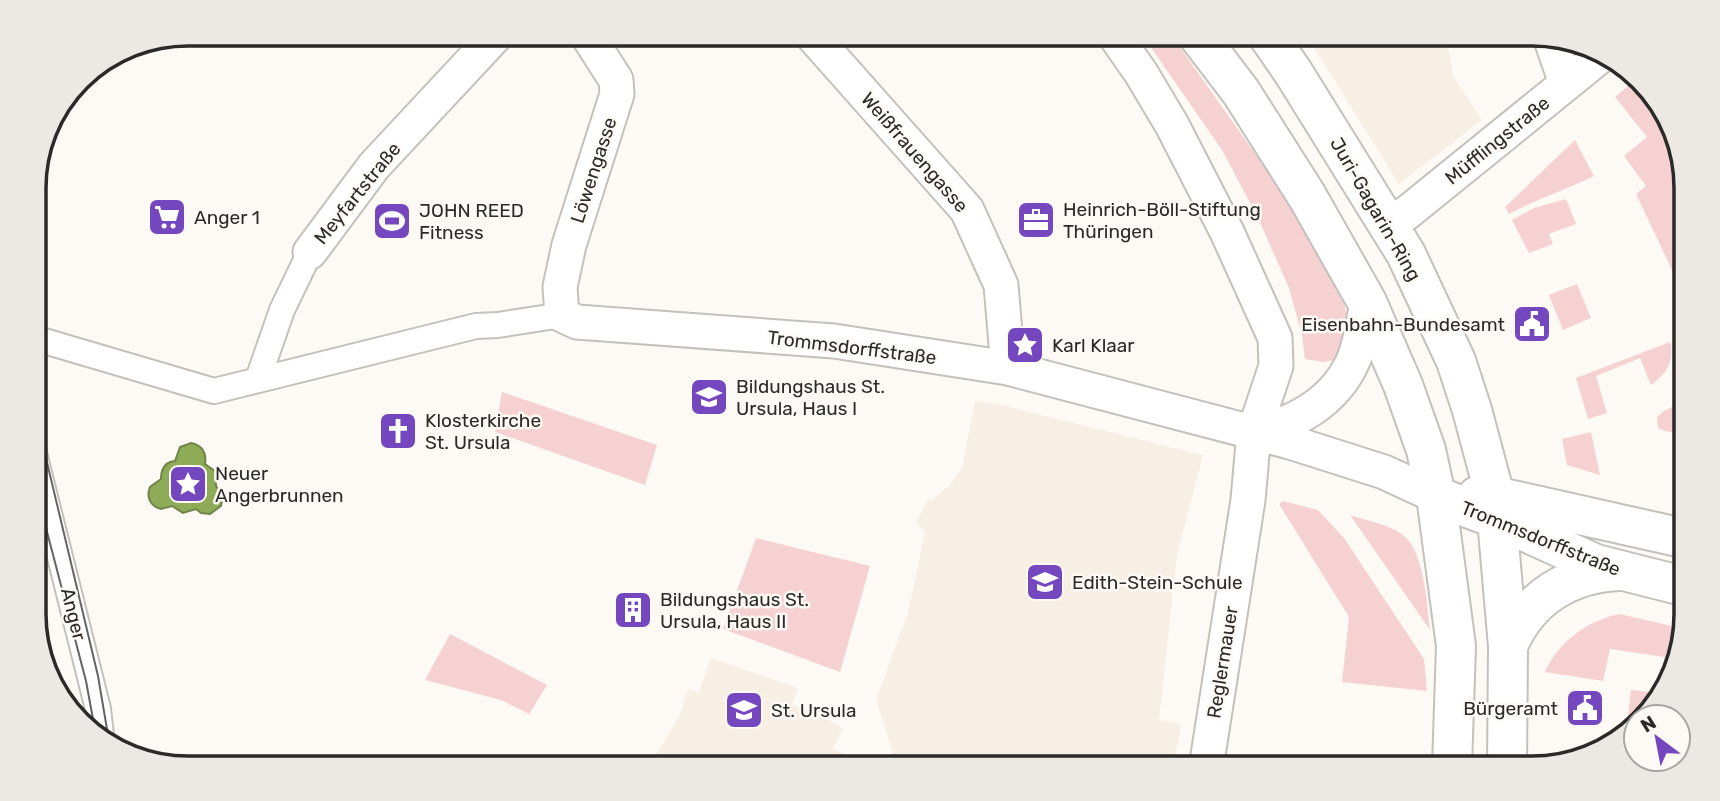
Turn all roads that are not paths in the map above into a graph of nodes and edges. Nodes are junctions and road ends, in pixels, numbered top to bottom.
1 (486, 46) edge
2 (595, 46) edge
3 (822, 46) edge
4 (1122, 46) edge
5 (1206, 46) edge
6 (1274, 46) edge
7 (1554, 47) edge
8 (1595, 60) edge
9 (1566, 83) junction
10 (1389, 224) junction
11 (310, 252) joint
12 (1367, 302) junction
13 (562, 314) junction
14 (46, 342) edge
15 (1008, 368) junction
16 (258, 379) junction
17 (1254, 432) junction
18 (1436, 496) junction
19 (46, 501) edge
20 (1496, 508) junction
21 (1674, 538) edge
22 (1620, 571) junction
23 (1674, 584) edge
24 (1508, 646) junction
25 (100, 725) edge
26 (1208, 755) edge
27 (1452, 755) edge
28 (1507, 755) edge

1 - 11 street, Meyfartstraße
2 - 13 street, Löwengasse
3 - 15 street, Weißfrauengasse
4 - 17 street
5 - 12 street
6 - 10 street, Juri-Gagarin-Ring
7 - 9 street
8 - 9 street, Müfflingstraße
9 - 10 street, Müfflingstraße
10 - 20 street, Juri-Gagarin-Ring
11 - 16 street, Meyfartstraße
12 - 17 street
12 - 18 street
13 - 15 street, Trommsdorffstraße
13 - 16 street, Trommsdorffstraße
14 - 16 street
15 - 17 street, Trommsdorffstraße
17 - 18 street, Trommsdorffstraße
17 - 26 street, Reglermauer
18 - 20 street, Trommsdorffstraße
18 - 27 street
19 - 25 street, Anger
20 - 21 street, Trommsdorffstraße
20 - 22 street, Trommsdorffstraße
20 - 24 street, Juri-Gagarin-Ring
22 - 23 street, Trommsdorffstraße
22 - 24 street
24 - 28 street, Juri-Gagarin-Ring

